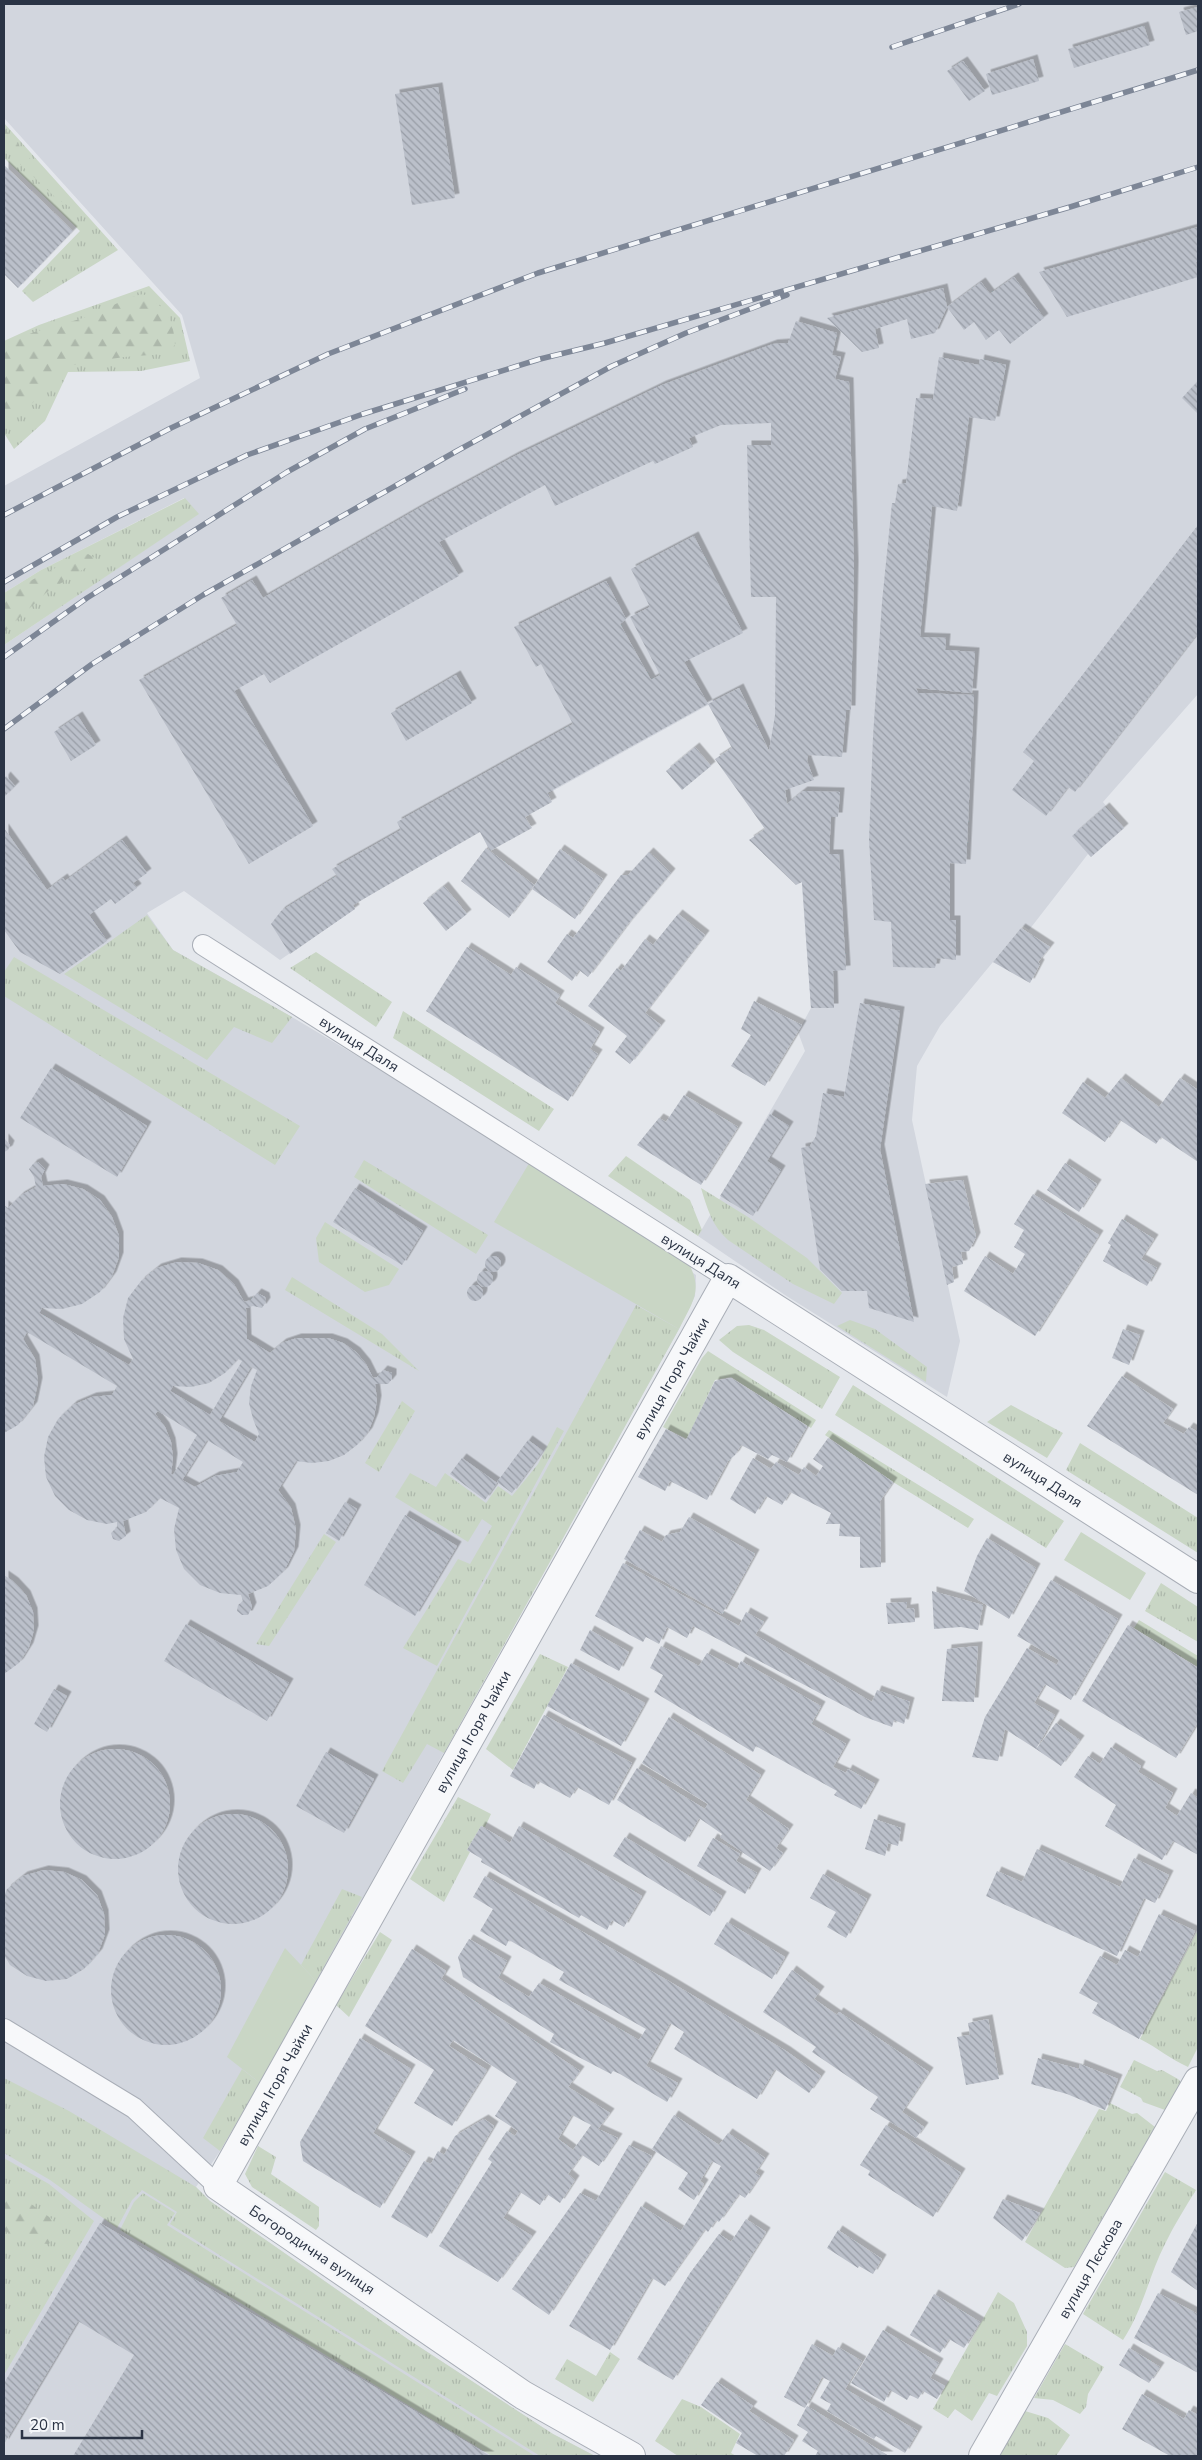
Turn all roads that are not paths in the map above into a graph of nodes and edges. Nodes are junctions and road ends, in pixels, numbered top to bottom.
1 (203, 945) dead end
2 (728, 1278) junction
3 (1198, 1579) edge
4 (4, 2029) edge
5 (1198, 2081) edge
6 (218, 2186) junction
7 (631, 2456) edge
8 (983, 2456) edge

1 - 2 lane, вулиця Даля
2 - 3 street, вулиця Даля
2 - 6 street, вулиця Ігоря Чайки
4 - 6 lane, Богородична вулиця
5 - 8 street, вулиця Лєскова
6 - 7 street, Богородична вулиця

